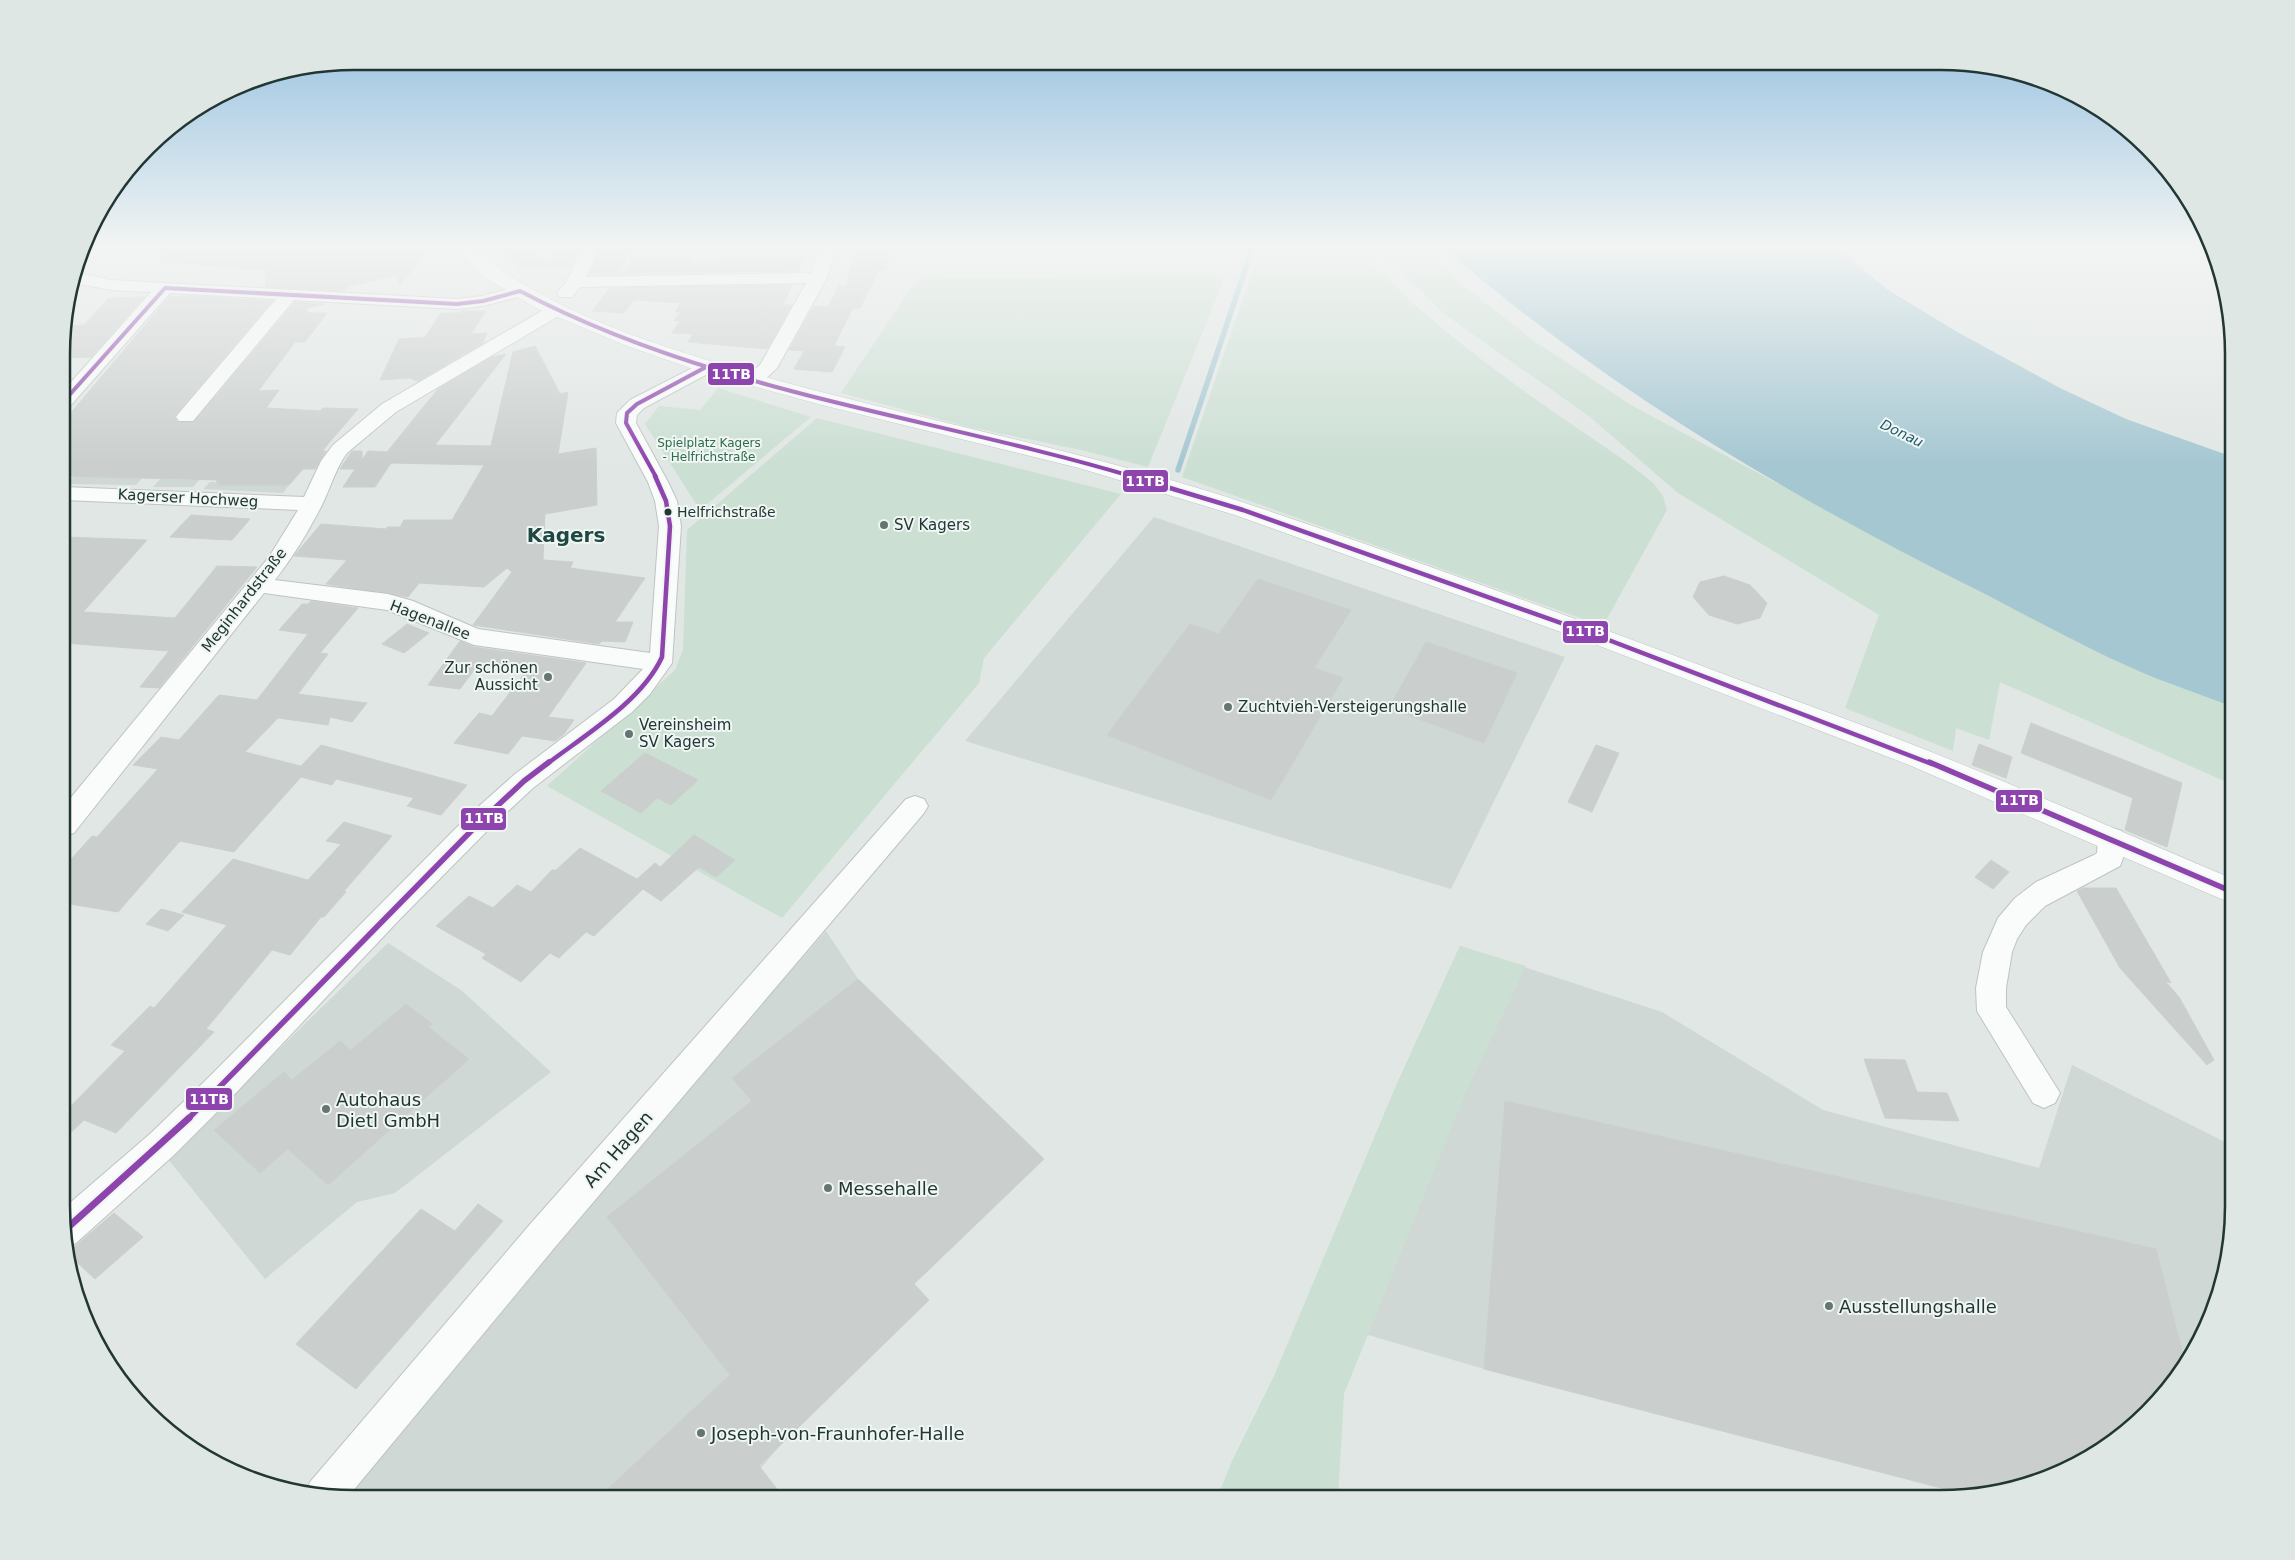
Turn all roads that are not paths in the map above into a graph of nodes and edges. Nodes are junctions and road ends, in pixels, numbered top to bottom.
1 (137, 319) edge
2 (269, 319) edge
3 (530, 319) edge
4 (578, 319) edge
5 (795, 319) edge
6 (706, 367) junction
7 (753, 380) junction
8 (70, 394) edge
9 (186, 417) dead end
10 (70, 493) edge
11 (312, 504) junction
12 (259, 585) junction
13 (660, 663) junction
14 (915, 806) dead end
15 (70, 817) edge
16 (2112, 839) junction
17 (2225, 888) edge
18 (2044, 1093) dead end
19 (71, 1225) edge
20 (330, 1489) edge

1 - 8 street
2 - 9 street
3 - 11 street, Meginhardstraße
4 - 6 street
5 - 7 street
6 - 7 street
6 - 13 street
7 - 16 street
10 - 11 street, Kagerser Hochweg
11 - 12 street, Meginhardstraße
12 - 13 street, Hagenallee
12 - 15 street, Meginhardstraße
13 - 19 street
14 - 20 street, Am Hagen
16 - 17 street
16 - 18 street

